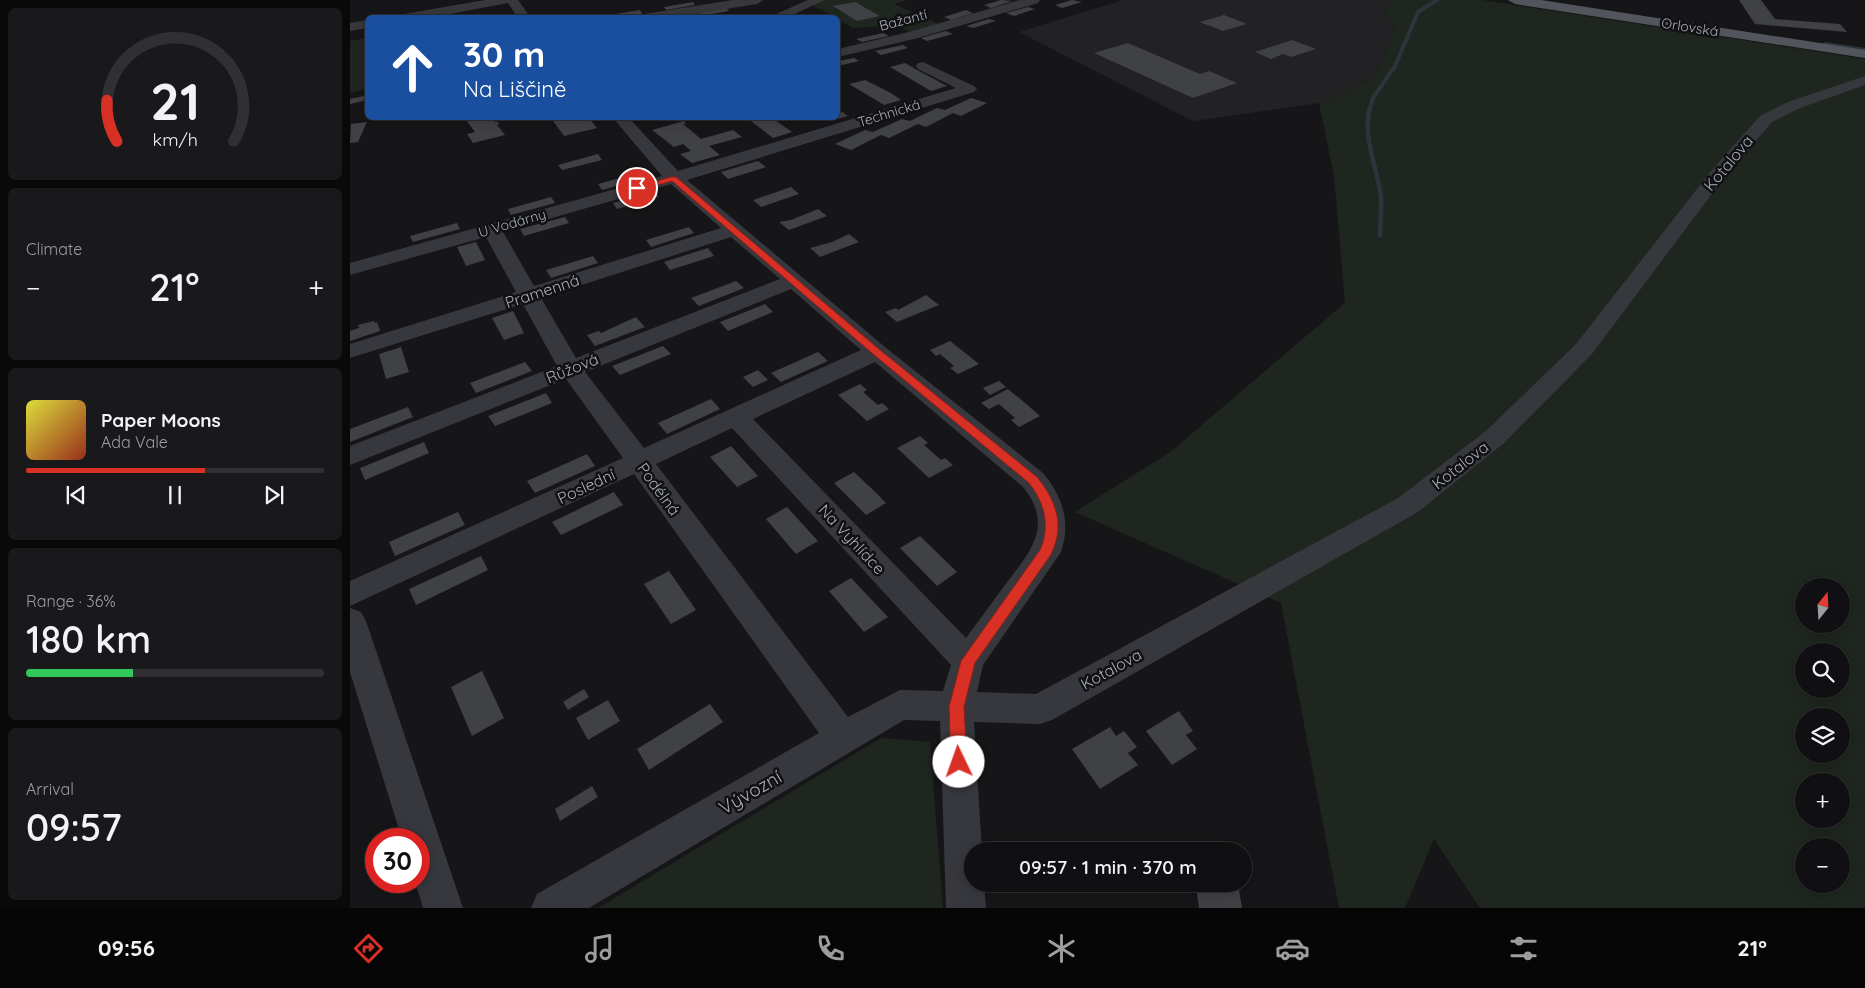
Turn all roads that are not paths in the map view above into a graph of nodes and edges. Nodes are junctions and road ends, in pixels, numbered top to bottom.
1 (506, 0) edge
2 (512, 0) edge
3 (757, 0) edge
4 (819, 0) edge
5 (1034, 0) edge
6 (1515, 0) edge
7 (421, 15) edge
8 (523, 15) edge
9 (663, 15) edge
10 (781, 15) edge
11 (365, 24) edge
12 (350, 27) edge
13 (840, 53) edge
14 (1865, 54) edge
15 (923, 66) dead end
16 (1865, 80) edge
17 (624, 120) edge
18 (674, 178) junction
19 (491, 229) junction
20 (734, 230) junction
21 (350, 269) edge
22 (794, 281) junction
23 (529, 295) junction
24 (350, 351) edge
25 (877, 352) junction
26 (571, 369) junction
27 (736, 417) junction
28 (350, 456) edge
29 (639, 462) junction
30 (350, 594) edge
31 (350, 621) edge
32 (968, 661) junction
33 (956, 707) junction
34 (843, 738) junction
35 (443, 908) edge
36 (551, 908) edge
37 (966, 908) edge

1 - 7 street
2 - 8 street
3 - 9 street
4 - 10 street
5 - 13 street, Bažantí
6 - 14 main road, Orlovská
11 - 12 street
15 - 18 street, Technická
16 - 33 street, Kotalova
17 - 18 street
18 - 19 street, U Vodárny
18 - 20 street
19 - 21 street, U Vodárny
19 - 23 street, Podélná
20 - 22 street
20 - 23 street, Pramenná
22 - 25 street
22 - 26 street, Růžová
23 - 24 street, Pramenná
23 - 26 street, Podélná
25 - 27 street, Poslední
25 - 32 street
26 - 28 street, Růžová
26 - 29 street, Podélná
27 - 29 street, Poslední
27 - 32 street, Na Vyhlídce
29 - 30 street, Poslední
29 - 34 street, Podélná
31 - 35 street
32 - 33 street
33 - 34 street, Vývozní
33 - 37 street
34 - 36 street, Vývozní

